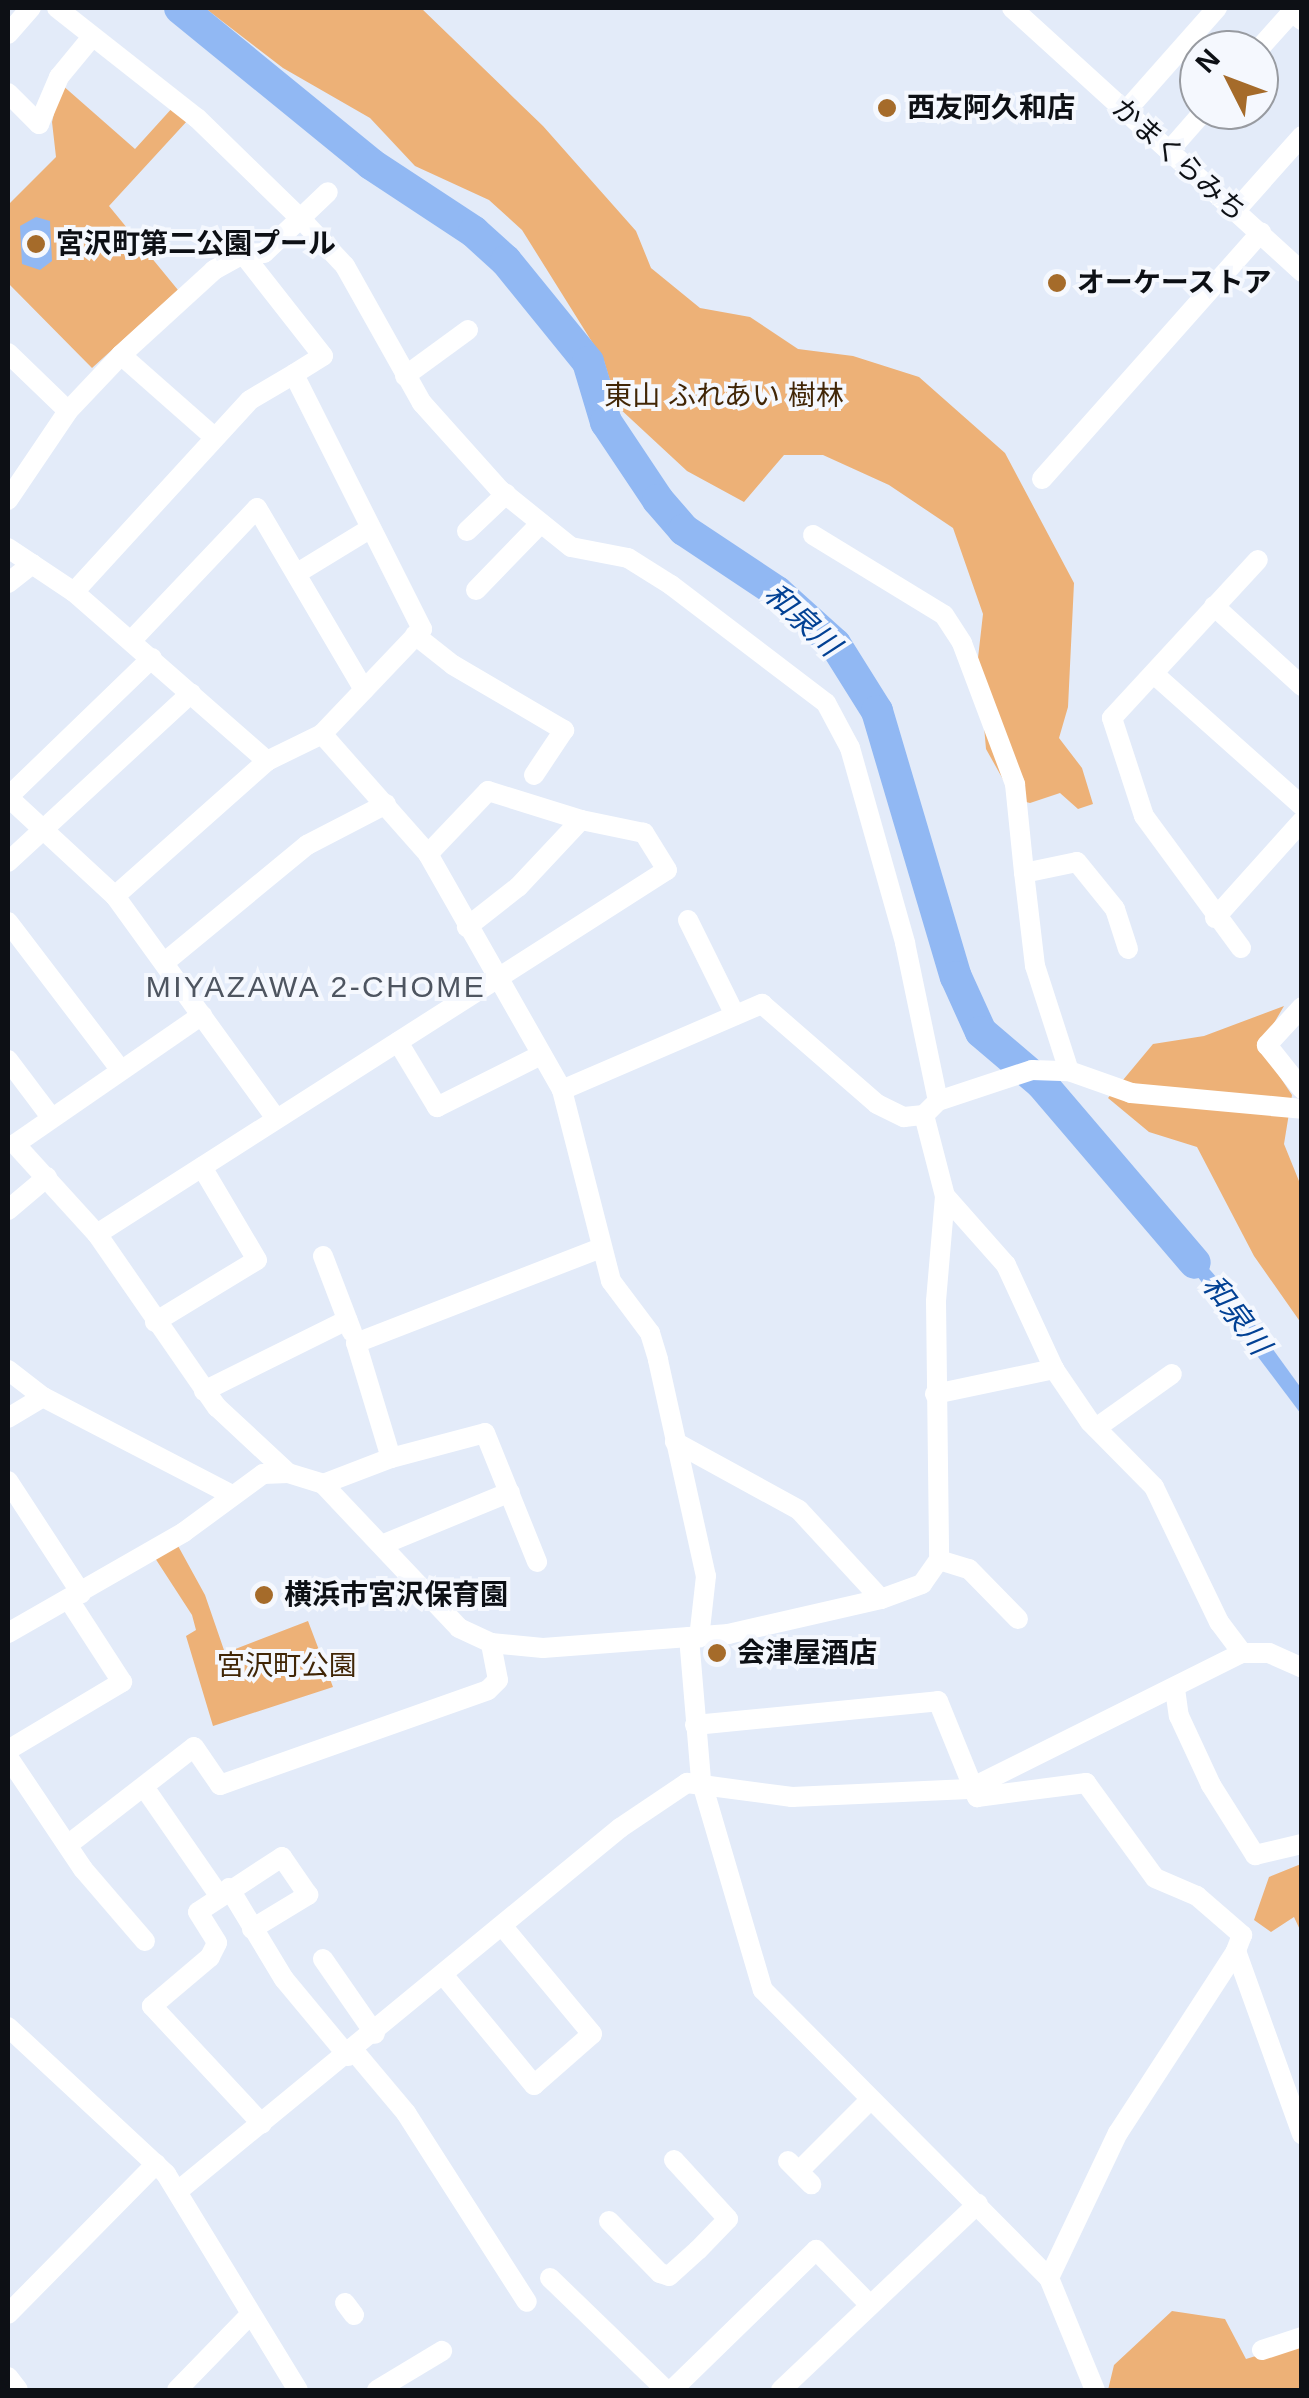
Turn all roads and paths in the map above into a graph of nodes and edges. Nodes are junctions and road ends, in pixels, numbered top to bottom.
1 (31, 8) edge
2 (57, 8) edge
3 (1217, 8) edge
4 (1022, 11) edge
5 (1302, 20) edge
6 (1276, 30) edge
7 (8, 34) edge
8 (92, 38) junction
9 (8, 93) edge
10 (1125, 112) junction
11 (1187, 130) edge
12 (1302, 136) edge
13 (1169, 151) junction
14 (328, 192) dead end
15 (1236, 210) junction
16 (302, 220) junction
17 (1260, 232) junction
18 (242, 254) junction
19 (1302, 272) edge
20 (468, 330) dead end
21 (8, 352) edge
22 (120, 354) junction
23 (294, 374) junction
24 (405, 376) junction
25 (68, 412) junction
26 (214, 438) junction
27 (16, 468) edge
28 (1042, 478) dead end
29 (506, 494) junction
30 (8, 500) edge
31 (541, 523) junction
32 (370, 528) junction
33 (467, 530) dead end
34 (814, 535) dead end
35 (8, 548) edge
36 (1258, 560) dead end
37 (32, 564) junction
38 (299, 572) junction
39 (8, 583) edge
40 (476, 590) dead end
41 (74, 592) junction
42 (1214, 606) junction
43 (415, 636) junction
44 (132, 641) junction
45 (152, 658) junction
46 (1154, 674) junction
47 (1302, 686) edge
48 (364, 690) junction
49 (190, 693) junction
50 (322, 734) junction
51 (266, 761) junction
52 (534, 775) dead end
53 (8, 797) edge
54 (386, 804) junction
55 (1302, 806) edge
56 (581, 820) junction
57 (1302, 821) edge
58 (45, 830) junction
59 (428, 854) junction
60 (8, 862) edge
61 (1024, 873) junction
62 (115, 896) junction
63 (1215, 918) junction
64 (688, 920) dead end
65 (8, 922) edge
66 (467, 927) junction
67 (1241, 948) dead end
68 (1128, 949) dead end
69 (165, 962) junction
70 (497, 981) junction
71 (1302, 1007) edge
72 (734, 1015) junction
73 (202, 1016) junction
74 (398, 1042) junction
75 (541, 1056) junction
76 (8, 1060) edge
77 (120, 1069) junction
78 (1069, 1071) junction
79 (1302, 1088) edge
80 (562, 1090) junction
81 (931, 1108) junction
82 (1300, 1114) edge
83 (51, 1117) junction
84 (275, 1117) junction
85 (202, 1167) junction
86 (48, 1177) junction
87 (945, 1196) junction
88 (8, 1210) edge
89 (97, 1234) junction
90 (602, 1248) junction
91 (323, 1256) dead end
92 (347, 1320) junction
93 (155, 1322) junction
94 (356, 1343) junction
95 (1054, 1369) junction
96 (8, 1370) edge
97 (1172, 1374) dead end
98 (204, 1390) junction
99 (935, 1394) junction
100 (43, 1397) junction
101 (8, 1418) edge
102 (1096, 1428) junction
103 (675, 1442) junction
104 (392, 1458) junction
105 (288, 1473) junction
106 (8, 1481) edge
107 (323, 1484) junction
108 (510, 1492) junction
109 (230, 1494) junction
110 (16, 1514) edge
111 (384, 1544) junction
112 (939, 1560) junction
113 (537, 1562) dead end
114 (75, 1597) junction
115 (882, 1600) junction
116 (1018, 1619) dead end
117 (8, 1633) edge
118 (694, 1638) junction
119 (491, 1644) junction
120 (1242, 1653) junction
121 (1302, 1668) edge
122 (1175, 1689) junction
123 (695, 1725) junction
124 (8, 1754) edge
125 (701, 1780) junction
126 (144, 1787) junction
127 (969, 1789) junction
128 (70, 1844) junction
129 (1302, 1844) edge
130 (224, 1891) junction
131 (504, 1928) junction
132 (252, 1929) junction
133 (145, 1941) dead end
134 (1236, 1951) junction
135 (324, 1958) dead end
136 (445, 1977) junction
137 (8, 2027) edge
138 (375, 2034) junction
139 (351, 2054) junction
140 (870, 2100) junction
141 (262, 2124) junction
142 (1302, 2134) edge
143 (674, 2160) dead end
144 (156, 2164) junction
145 (799, 2172) dead end
146 (178, 2191) junction
147 (978, 2204) junction
148 (609, 2222) dead end
149 (550, 2278) dead end
150 (1049, 2278) junction
151 (526, 2302) dead end
152 (868, 2303) junction
153 (8, 2314) edge
154 (250, 2315) junction
155 (1302, 2337) edge
156 (1262, 2350) dead end
157 (442, 2351) dead end
158 (8, 2377) edge
159 (293, 2388) edge
160 (18, 2390) edge
161 (177, 2390) edge
162 (377, 2390) edge
163 (669, 2390) edge
164 (781, 2390) edge
165 (1095, 2390) edge

1 - 7 street
2 - 8 street
3 - 10 street
4 - 10 street, かまくらみち
5 - 6 street
8 - 9 street
8 - 16 street
10 - 13 street, かまくらみち
11 - 13 street
12 - 15 street
13 - 15 street, かまくらみち
14 - 16 street
15 - 17 street, かまくらみち
16 - 18 street
16 - 24 street
17 - 19 street, かまくらみち
17 - 28 street
18 - 22 street
18 - 23 street
20 - 24 street
21 - 25 street
22 - 25 street
22 - 26 street
23 - 26 street
23 - 32 street
24 - 29 street
25 - 27 street
26 - 41 street
27 - 30 street
29 - 31 street
29 - 33 street
31 - 40 street
31 - 81 street
32 - 38 street
32 - 43 street
34 - 61 street
35 - 37 street
36 - 42 street
37 - 39 street
37 - 41 street
38 - 44 street
38 - 48 street
41 - 44 street
42 - 46 street
42 - 47 street
43 - 48 street
43 - 52 street
44 - 45 street
45 - 49 street
45 - 53 street
46 - 55 street
46 - 63 street
48 - 50 street
49 - 51 street
49 - 58 street
50 - 51 street
50 - 54 street
51 - 62 street
53 - 58 street
54 - 59 street
54 - 69 street
56 - 59 street
56 - 66 street
56 - 70 street
57 - 63 street
58 - 60 street
58 - 62 street
59 - 66 street
61 - 68 street
61 - 78 street
62 - 69 street
63 - 67 street
64 - 72 street
65 - 77 street
66 - 70 street
69 - 73 street
70 - 74 street
70 - 75 street
71 - 79 street
72 - 80 street
72 - 81 street
73 - 77 street
73 - 84 street
74 - 75 street
74 - 84 street
75 - 80 street
76 - 83 street
77 - 83 street
78 - 81 street
78 - 82 street
80 - 90 street
81 - 87 street
83 - 86 street
84 - 85 street
85 - 89 street
85 - 93 street
86 - 88 street
86 - 89 street
87 - 95 street
87 - 99 street
89 - 93 street
90 - 94 street
90 - 103 street
91 - 92 street
92 - 94 street
92 - 98 street
93 - 98 street
94 - 104 street
95 - 99 street
95 - 102 street
96 - 100 street
97 - 102 street
98 - 105 street
99 - 112 street
100 - 101 street
100 - 109 street
102 - 120 street
103 - 115 street
103 - 118 street
104 - 107 street
104 - 108 street
105 - 107 street
105 - 109 street
106 - 110 street
107 - 111 street
108 - 111 street
108 - 113 street
109 - 114 street
110 - 114 street
111 - 119 street
112 - 115 street
112 - 116 street
114 - 117 street
114 - 124 street
115 - 118 street
118 - 119 street
118 - 123 street
119 - 126 street
120 - 121 street
120 - 122 street
122 - 127 street
122 - 129 street
123 - 125 street
123 - 127 street
124 - 128 street
125 - 127 street
125 - 131 street
125 - 140 street
126 - 128 street
126 - 130 street
127 - 134 street
128 - 133 street
130 - 132 street
130 - 132 street
130 - 141 street
131 - 136 street
131 - 136 street
132 - 139 street
134 - 142 street
134 - 150 street
135 - 138 street
136 - 138 street
137 - 144 street
138 - 139 street
139 - 141 street
139 - 151 street
140 - 145 street
140 - 147 street
141 - 146 street
143 - 148 street
144 - 146 street
144 - 153 street
146 - 154 street
147 - 150 street
147 - 152 street
149 - 163 street
150 - 165 street
152 - 163 street
152 - 164 street
154 - 159 street
154 - 161 street
155 - 156 street
157 - 162 street
158 - 160 street

